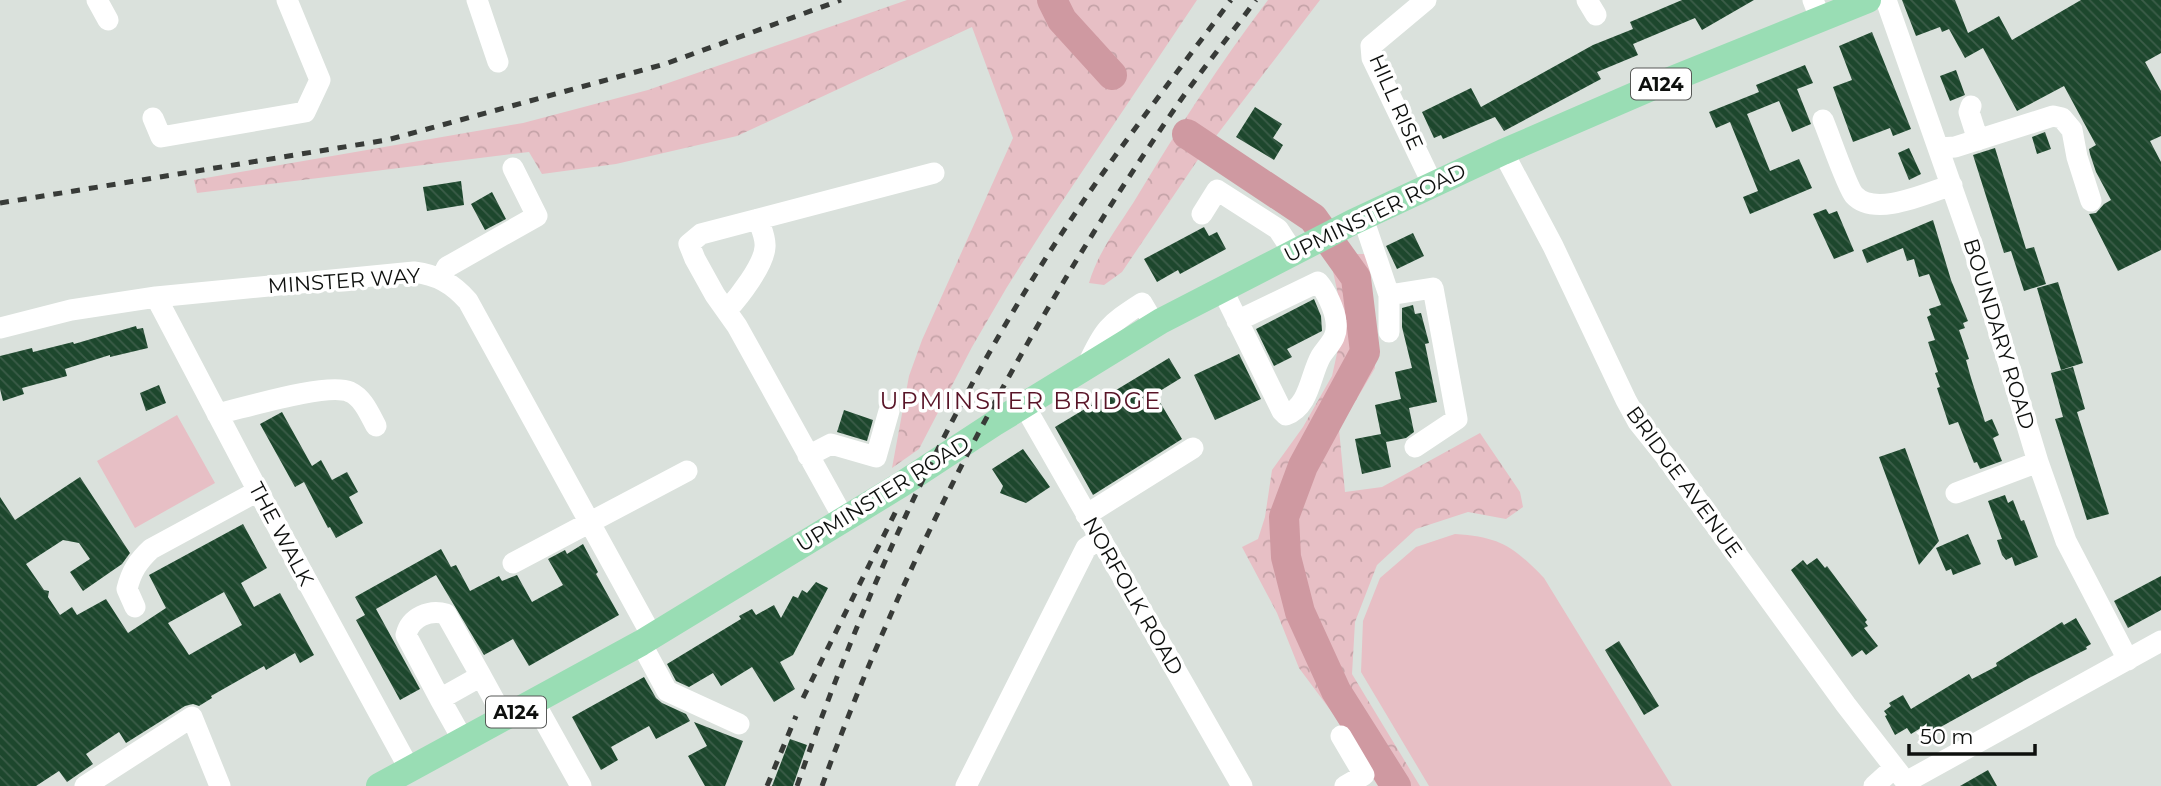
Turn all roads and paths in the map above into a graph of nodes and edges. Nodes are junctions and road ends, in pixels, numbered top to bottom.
1 (97, 0) edge
2 (287, 0) edge
3 (477, 0) edge
4 (1426, 0) edge
5 (1868, 0) edge
6 (1886, 0) edge
7 (1816, 9) edge
8 (108, 20) dead end
9 (498, 62) dead end
10 (1971, 106) dead end
11 (153, 118) dead end
12 (1823, 120) dead end
13 (1978, 140) junction
14 (1940, 148) junction
15 (1503, 152) junction
16 (513, 168) dead end
17 (934, 173) dead end
18 (1433, 185) junction
19 (1952, 185) junction
20 (2091, 201) dead end
21 (1202, 214) dead end
22 (1363, 218) junction
23 (758, 219) junction
24 (1304, 247) junction
25 (441, 279) junction
26 (1222, 289) junction
27 (1390, 295) junction
28 (156, 297) junction
29 (727, 310) junction
30 (1237, 321) junction
31 (0, 328) edge
32 (1389, 332) dead end
33 (1024, 405) junction
34 (890, 411) dead end
35 (217, 414) junction
36 (376, 426) dead end
37 (1415, 447) dead end
38 (1193, 448) dead end
39 (808, 456) junction
40 (2038, 462) junction
41 (687, 471) dead end
42 (258, 491) junction
43 (1956, 493) dead end
44 (1086, 515) junction
45 (844, 519) junction
46 (591, 523) junction
47 (1099, 539) junction
48 (513, 563) dead end
49 (135, 607) dead end
50 (647, 640) junction
51 (2159, 648) edge
52 (2128, 660) junction
53 (481, 676) junction
54 (440, 699) junction
55 (534, 702) junction
56 (504, 718) junction
57 (739, 724) dead end
58 (1341, 736) dead end
59 (463, 740) junction
60 (410, 770) junction
61 (1903, 779) edge
62 (1367, 780) edge
63 (85, 786) edge
64 (220, 786) edge
65 (379, 786) edge
66 (581, 786) edge
67 (966, 786) edge
68 (1242, 786) edge
69 (1345, 786) edge
70 (1874, 786) edge

1 - 8 street
2 - 11 street
3 - 9 street
4 - 18 street, HILL RISE
5 - 7 main road, A124
6 - 14 street, BOUNDARY ROAD
7 - 15 main road, A124
10 - 13 street
12 - 19 street
13 - 14 street
13 - 20 street
14 - 19 street, BOUNDARY ROAD
15 - 18 main road, UPMINSTER ROAD / A124
15 - 61 street, BRIDGE AVENUE
16 - 25 street
17 - 23 street
18 - 22 main road, UPMINSTER ROAD / A124
19 - 40 street, BOUNDARY ROAD
21 - 24 street
22 - 24 main road, UPMINSTER ROAD / A124
22 - 27 street
23 - 29 street
23 - 29 street
24 - 26 main road, UPMINSTER ROAD / A124
25 - 28 street, MINSTER WAY
25 - 46 street, MINSTER WAY
26 - 30 street
26 - 33 main road, UPMINSTER ROAD / A124
27 - 32 street
27 - 37 street
28 - 31 street, MINSTER WAY
28 - 35 street, THE WALK
29 - 39 street
30 - 30 street
33 - 44 street, NORFOLK ROAD
33 - 45 main road, UPMINSTER ROAD / A124
34 - 39 street
35 - 36 street
35 - 42 street, THE WALK
38 - 44 street
39 - 45 street
40 - 43 street
40 - 52 street, BOUNDARY ROAD
41 - 46 street
42 - 49 street
42 - 60 street, THE WALK
44 - 47 street, NORFOLK ROAD
45 - 50 main road, UPMINSTER ROAD / A124
46 - 48 street
46 - 50 street, MINSTER WAY
47 - 67 street
47 - 68 street, NORFOLK ROAD
50 - 55 main road, UPMINSTER ROAD / A124
50 - 57 street, MINSTER WAY
51 - 52 street
52 - 61 street
53 - 54 street
53 - 54 street
53 - 56 street
54 - 59 street
55 - 56 main road, UPMINSTER ROAD / A124
55 - 66 street
56 - 59 main road, UPMINSTER ROAD / A124
58 - 62 street
59 - 60 main road, UPMINSTER ROAD / A124
60 - 65 main road, UPMINSTER ROAD / A124
61 - 70 street
62 - 69 street
63 - 64 street

